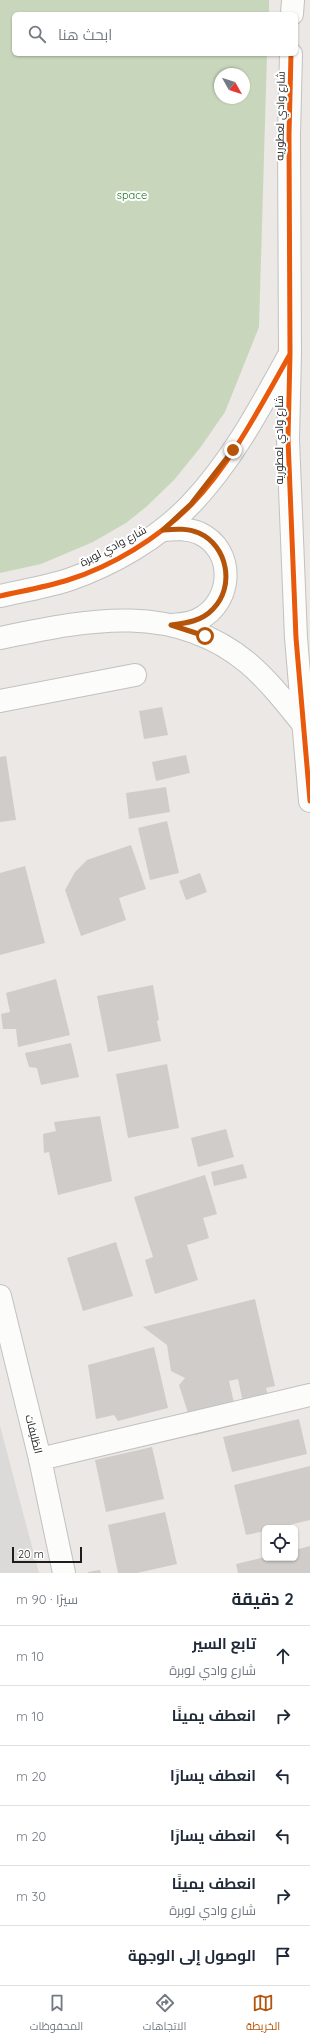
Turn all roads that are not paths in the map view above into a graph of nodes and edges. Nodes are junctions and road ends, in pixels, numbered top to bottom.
1 (293, 0) edge
2 (292, 12) edge
3 (291, 56) edge
4 (290, 354) junction
5 (163, 530) junction
6 (0, 596) edge
7 (171, 625) junction
8 (0, 638) edge
9 (135, 675) dead end
10 (0, 701) edge
11 (303, 724) junction
12 (310, 801) edge
13 (0, 1296) edge
14 (2, 1317) edge
15 (310, 1395) edge
16 (40, 1459) junction
17 (64, 1573) edge

1 - 2 street
3 - 4 street, شارع وادي لعطوريه
4 - 5 street, شارع وادي لوبرة
4 - 11 street, شارع وادي لعطوريه
5 - 6 street, شارع وادي لوبرة
5 - 7 street
7 - 8 street
7 - 11 street
9 - 10 street
11 - 12 street, شارع وادي لعطوريه
13 - 14 street, الظليفات
14 - 16 street, الظليفات
15 - 16 street
16 - 17 street, الظليفات

